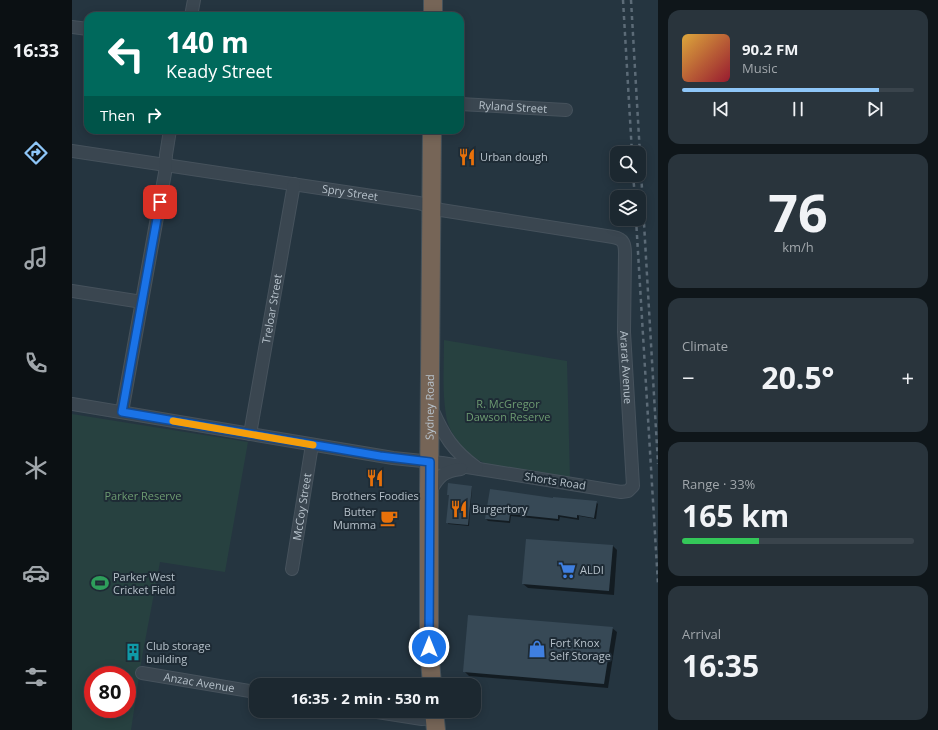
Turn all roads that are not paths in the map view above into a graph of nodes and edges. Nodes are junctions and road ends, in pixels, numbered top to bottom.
1 (194, 0) edge
2 (434, 0) edge
3 (192, 12) edge
4 (433, 12) edge
5 (72, 27) edge
6 (84, 28) edge
7 (464, 104) edge
8 (566, 110) dead end
9 (169, 134) edge
10 (432, 134) edge
11 (72, 151) edge
12 (165, 164) junction
13 (294, 184) junction
14 (432, 206) junction
15 (625, 244) joint
16 (72, 291) edge
17 (142, 302) junction
18 (72, 404) edge
19 (430, 405) junction
20 (122, 412) junction
21 (250, 434) junction
22 (312, 445) junction
23 (430, 462) junction
24 (476, 469) junction
25 (630, 490) joint
26 (429, 493) junction
27 (292, 569) dead end
28 (142, 673) dead end
29 (431, 678) edge
30 (249, 691) edge
31 (416, 718) edge
32 (435, 720) edge

1 - 3 street
2 - 4 highway
5 - 6 street
7 - 8 street, Ryland Street
9 - 12 street
10 - 14 highway, Sydney Road
11 - 12 street, Spry Street
12 - 13 street, Spry Street
12 - 17 street
13 - 14 street, Spry Street
13 - 21 street, Treloar Street
14 - 15 street, Spry Street
14 - 19 highway, Sydney Road
15 - 25 street, Ararat Avenue
16 - 17 street
17 - 20 street
18 - 20 street, Shorts Road
19 - 23 highway, Sydney Road
19 - 24 street, Shorts Road
20 - 21 street, Shorts Road
21 - 22 street, Shorts Road
22 - 23 street, Shorts Road
22 - 27 street, McCoy Street
23 - 24 street, Shorts Road
23 - 26 highway, Sydney Road
24 - 25 street, Shorts Road
24 - 26 street, Shorts Road
26 - 29 highway, Sydney Road
28 - 30 street, Anzac Avenue
31 - 32 street

